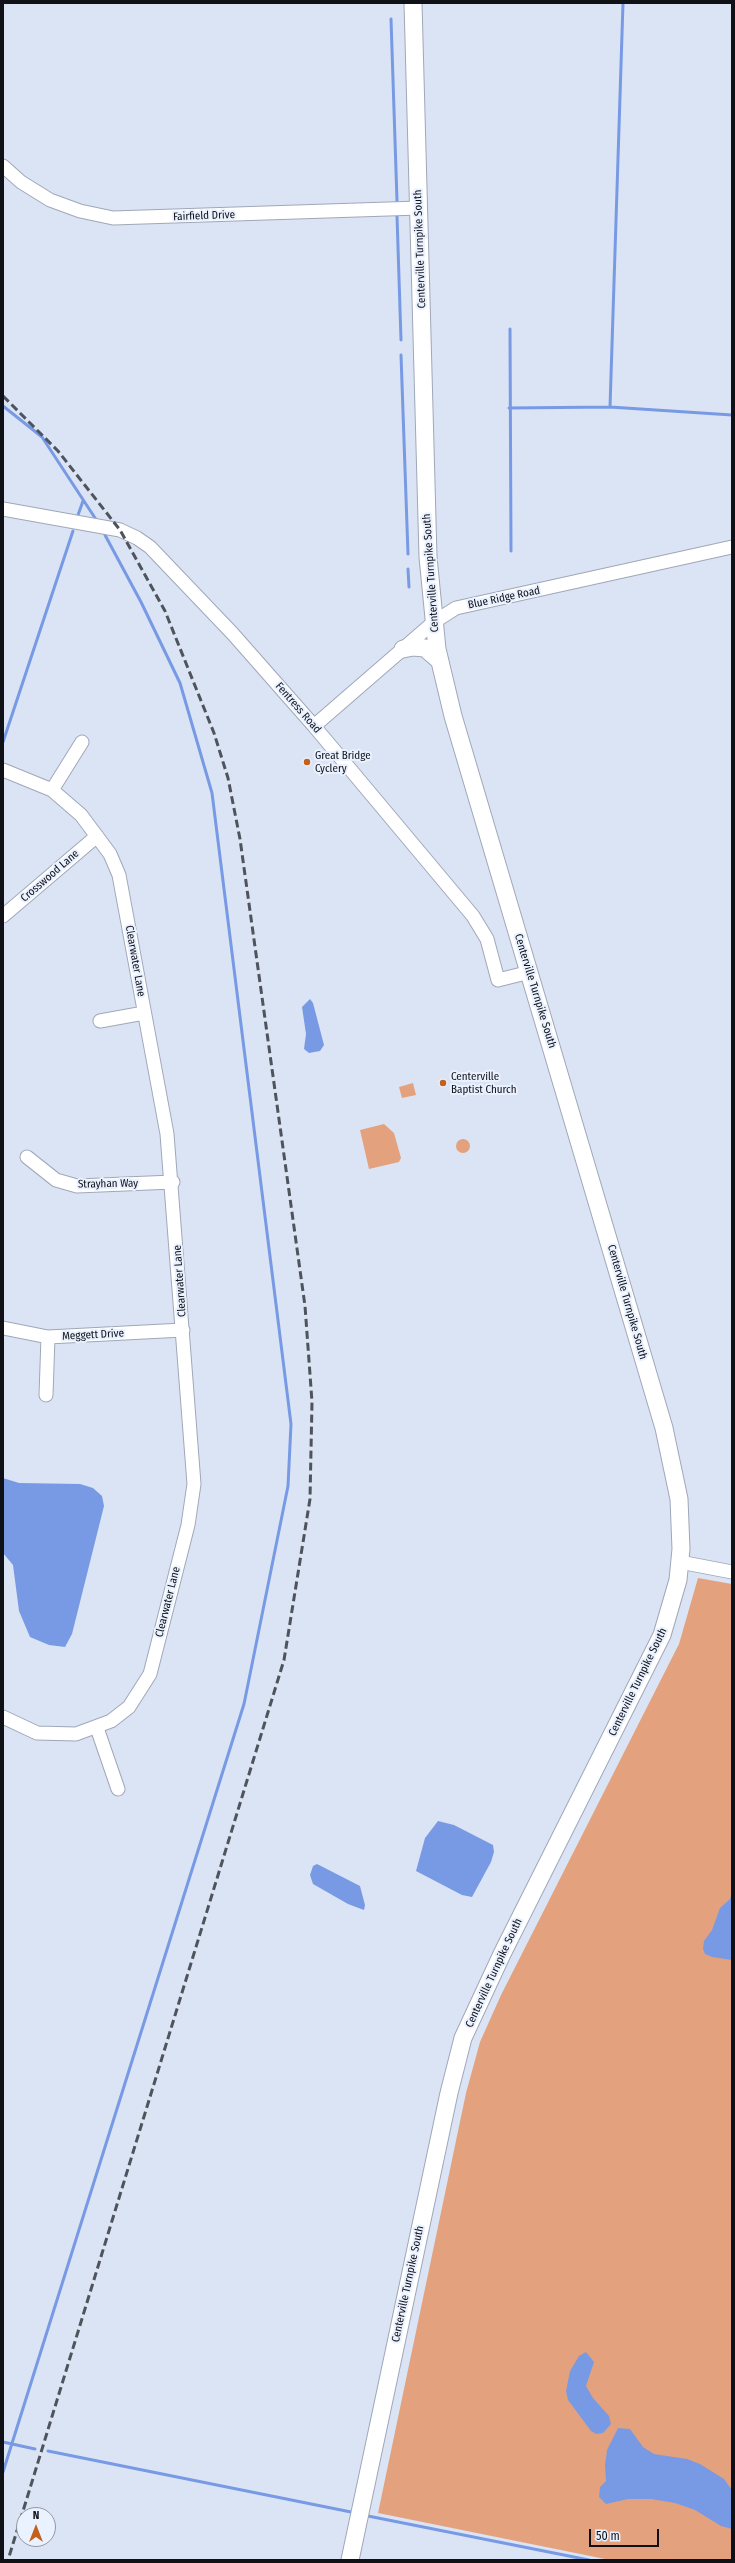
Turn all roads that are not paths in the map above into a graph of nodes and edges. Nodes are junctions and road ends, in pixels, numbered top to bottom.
1 (413, 3) edge
2 (3, 166) edge
3 (419, 208) junction
4 (3, 510) edge
5 (732, 547) edge
6 (434, 622) junction
7 (403, 649) junction
8 (440, 661) junction
9 (314, 726) junction
10 (82, 742) dead end
11 (3, 770) edge
12 (52, 790) junction
13 (96, 836) junction
14 (3, 916) edge
15 (530, 972) junction
16 (144, 1013) junction
17 (100, 1021) dead end
18 (27, 1157) dead end
19 (173, 1182) junction
20 (3, 1328) edge
21 (183, 1330) junction
22 (48, 1337) junction
23 (46, 1395) dead end
24 (680, 1562) junction
25 (732, 1572) edge
26 (3, 1717) edge
27 (96, 1728) junction
28 (118, 1789) dead end
29 (350, 2560) edge

1 - 3 main road, Centerville Turnpike South
2 - 3 street, Fairfield Drive
3 - 6 main road, Centerville Turnpike South
4 - 9 street, Fentress Road
5 - 6 street, Blue Ridge Road
6 - 7 street, Blue Ridge Road
6 - 8 main road, Centerville Turnpike South
7 - 8 main road
7 - 9 street, Blue Ridge Road
8 - 15 main road, Centerville Turnpike South
9 - 15 street, Fentress Road
10 - 12 street
11 - 12 street, Clearwater Lane
12 - 13 street, Clearwater Lane
13 - 14 street, Crosswood Lane
13 - 16 street, Clearwater Lane
15 - 24 main road, Centerville Turnpike South
16 - 17 street
16 - 19 street, Clearwater Lane
18 - 19 street, Strayhan Way
19 - 21 street, Clearwater Lane
20 - 22 street, Meggett Drive
21 - 22 street, Meggett Drive
21 - 27 street, Clearwater Lane
22 - 23 street
24 - 25 street
24 - 29 main road, Centerville Turnpike South
26 - 27 street, Clearwater Lane
27 - 28 street

